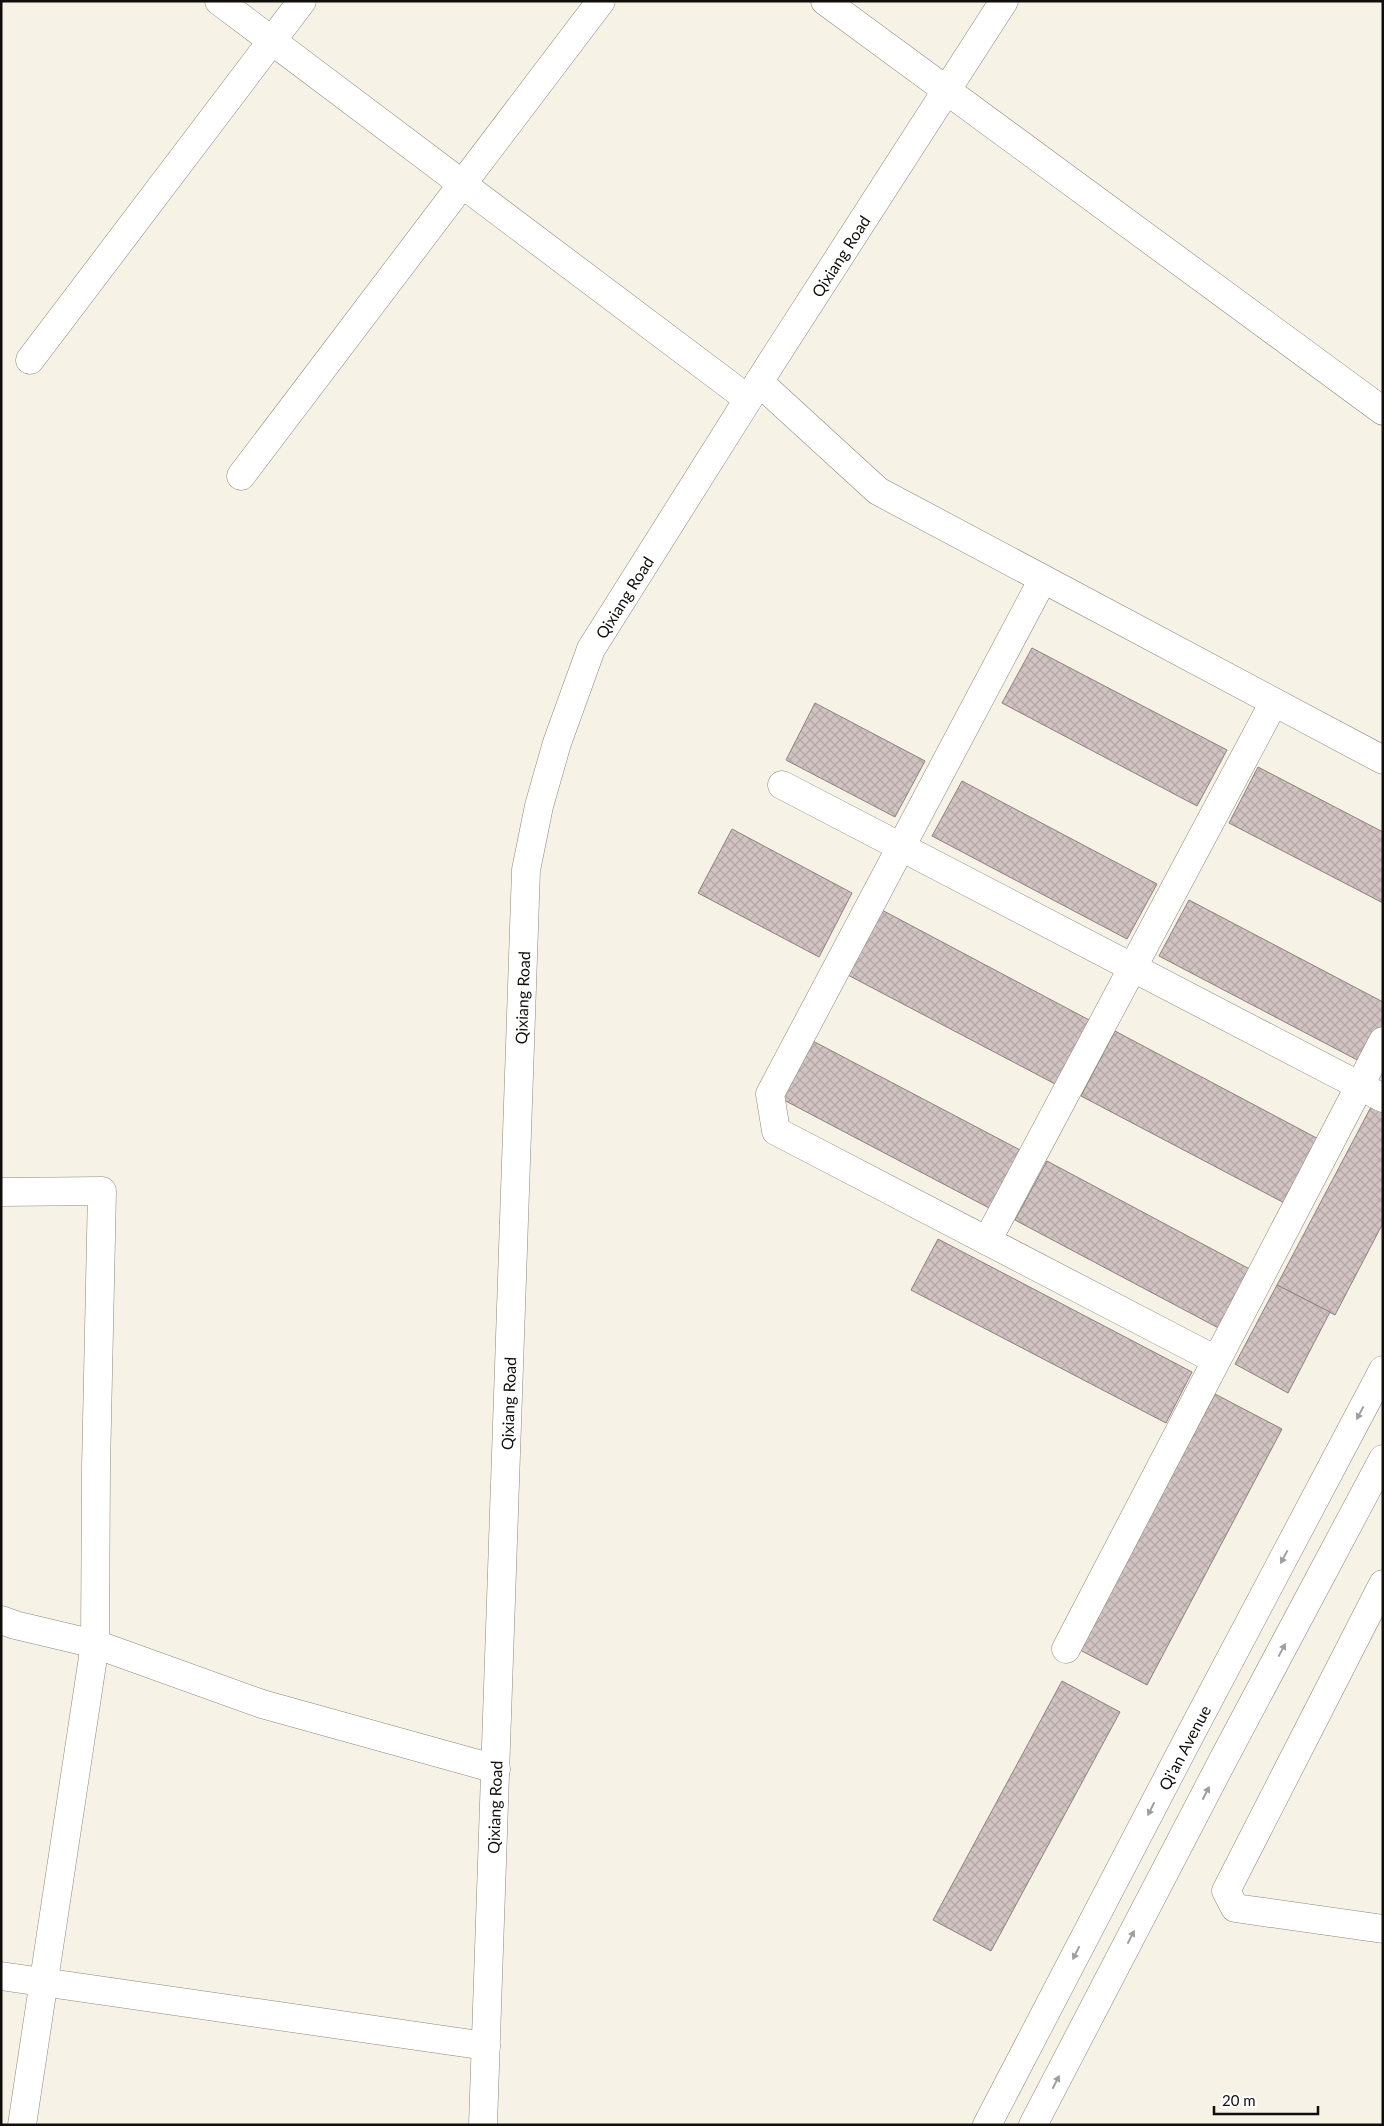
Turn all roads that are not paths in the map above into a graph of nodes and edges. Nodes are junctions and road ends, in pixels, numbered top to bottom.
1 (219, 1) edge
2 (302, 1) edge
3 (601, 1) edge
4 (825, 1) edge
5 (1004, 1) edge
6 (272, 41) junction
7 (946, 91) junction
8 (462, 184) junction
9 (30, 360) dead end
10 (753, 391) junction
11 (1383, 411) edge
12 (241, 476) dead end
13 (1043, 579) junction
14 (1274, 702) junction
15 (1383, 760) edge
16 (782, 785) dead end
17 (901, 847) junction
18 (1133, 967) junction
19 (1383, 1042) edge
20 (1371, 1092) edge
21 (1, 1192) edge
22 (987, 1241) junction
23 (1216, 1360) junction
24 (1383, 1370) edge
25 (1383, 1459) edge
26 (1383, 1584) edge
27 (1, 1620) edge
28 (95, 1644) junction
29 (1066, 1649) dead end
30 (496, 1769) junction
31 (1383, 1929) edge
32 (1, 1976) edge
33 (44, 1983) junction
34 (486, 2046) junction
35 (22, 2125) edge
36 (483, 2125) edge
37 (987, 2125) edge
38 (1033, 2125) edge

1 - 6 street
2 - 6 street
3 - 8 street
4 - 7 street
5 - 7 street, Qixiang Road
6 - 8 street
6 - 9 street
7 - 10 street, Qixiang Road
7 - 11 street
8 - 10 street
8 - 12 street
10 - 13 street
10 - 30 street, Qixiang Road
13 - 14 street
13 - 17 street
14 - 15 street
14 - 18 street
16 - 17 street
17 - 18 street
17 - 22 street
18 - 20 street
18 - 22 street
19 - 20 street
20 - 23 street
21 - 28 street
22 - 23 street
23 - 29 street
24 -> 37 street, Qi'an Avenue
38 -> 25 street
26 - 31 street
27 - 28 street
28 - 30 street
28 - 33 street
30 - 34 street, Qixiang Road
32 - 33 street
33 - 34 street
33 - 35 street
34 - 36 street, Qixiang Road

